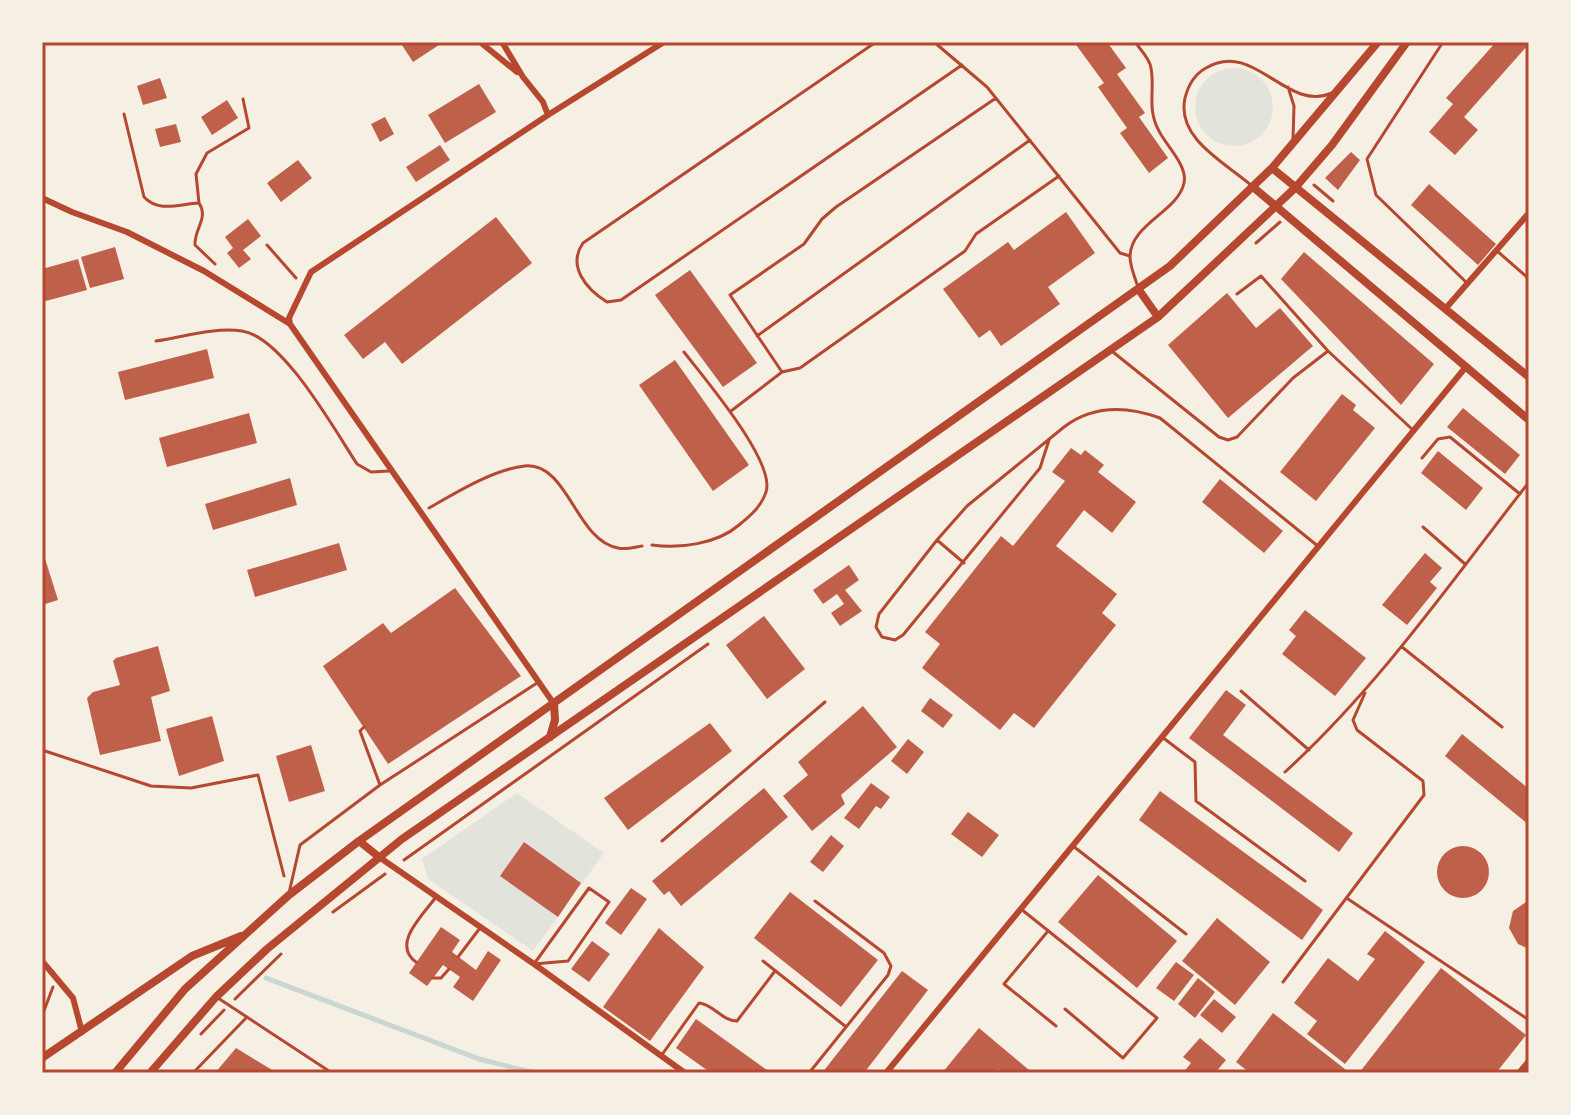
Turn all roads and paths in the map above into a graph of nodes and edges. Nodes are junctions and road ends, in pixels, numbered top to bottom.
1 (480, 42) edge
2 (502, 42) edge
3 (664, 42) edge
4 (876, 42) edge
5 (934, 42) edge
6 (1135, 42) edge
7 (1378, 42) edge
8 (1407, 42) edge
9 (1443, 42) edge
10 (962, 65) junction
11 (523, 77) junction
12 (1341, 86) junction
13 (1288, 87) junction
14 (996, 98) junction
15 (243, 99) dead end
16 (124, 114) dead end
17 (548, 115) junction
18 (1030, 140) junction
19 (1293, 145) junction
20 (1272, 168) junction
21 (1059, 176) junction
22 (1253, 187) junction
23 (1295, 188) junction
24 (42, 198) edge
25 (199, 203) junction
26 (1276, 207) junction
27 (1529, 213) edge
28 (1286, 216) junction
29 (267, 245) dead end
30 (1252, 246) dead end
31 (1496, 250) junction
32 (1130, 256) junction
33 (220, 269) dead end
34 (1529, 279) edge
35 (1467, 283) junction
36 (304, 287) junction
37 (1139, 290) junction
38 (1237, 294) dead end
39 (1446, 308) junction
40 (1158, 317) junction
41 (290, 324) junction
42 (757, 336) junction
43 (156, 341) dead end
44 (1110, 350) junction
45 (1328, 351) junction
46 (684, 352) dead end
47 (1465, 368) junction
48 (782, 372) junction
49 (1529, 377) edge
50 (730, 412) junction
51 (1529, 420) edge
52 (1414, 431) junction
53 (1049, 440) junction
54 (1422, 458) dead end
55 (393, 470) junction
56 (1528, 484) edge
57 (1520, 494) junction
58 (422, 511) junction
59 (1423, 527) dead end
60 (937, 540) junction
61 (652, 545) joint
62 (1319, 547) junction
63 (964, 563) junction
64 (1466, 564) junction
65 (716, 637) dead end
66 (1402, 647) junction
67 (540, 681) junction
68 (1366, 688) junction
69 (1241, 691) dead end
70 (825, 702) dead end
71 (554, 704) junction
72 (364, 727) dead end
73 (1502, 727) dead end
74 (1162, 737) junction
75 (550, 738) junction
76 (42, 750) edge
77 (1309, 750) junction
78 (1285, 772) dead end
79 (380, 785) junction
80 (359, 841) junction
81 (662, 841) dead end
82 (1073, 846) junction
83 (379, 857) junction
84 (394, 868) junction
85 (1305, 881) dead end
86 (289, 895) junction
87 (436, 897) junction
88 (1348, 899) junction
89 (815, 901) dead end
90 (1021, 909) junction
91 (333, 912) dead end
92 (480, 927) junction
93 (1048, 931) junction
94 (249, 933) junction
95 (1186, 934) dead end
96 (285, 950) dead end
97 (458, 957) dead end
98 (42, 961) edge
99 (763, 961) dead end
100 (416, 962) dead end
101 (534, 964) junction
102 (449, 969) dead end
103 (775, 971) junction
104 (56, 976) junction
105 (433, 978) dead end
106 (1283, 982) dead end
107 (216, 997) junction
108 (229, 1005) junction
109 (1065, 1009) dead end
110 (42, 1016) edge
111 (246, 1017) junction
112 (1529, 1020) edge
113 (1056, 1026) dead end
114 (847, 1027) junction
115 (82, 1032) junction
116 (194, 1041) dead end
117 (661, 1056) junction
118 (42, 1058) edge
119 (1529, 1061) edge
120 (115, 1073) edge
121 (150, 1073) edge
122 (193, 1073) edge
123 (332, 1073) edge
124 (685, 1073) edge
125 (809, 1073) edge
126 (886, 1073) edge
127 (1519, 1073) edge

1 - 11 street
2 - 11 street
3 - 17 street
4 - 10 lane
5 - 10 lane
6 - 32 lane
7 - 12 street
8 - 23 street
9 - 35 lane
10 - 14 lane
11 - 17 street
12 - 13 lane
12 - 19 street
13 - 19 lane
13 - 22 lane
14 - 18 lane
14 - 42 lane
15 - 25 path
16 - 25 path
17 - 36 street
18 - 21 lane
18 - 42 lane
19 - 20 street
20 - 22 street
20 - 23 street
21 - 32 lane
21 - 48 lane
22 - 26 street
22 - 37 street
23 - 26 street
23 - 39 street
24 - 41 street
25 - 33 path
26 - 28 street
26 - 40 street
27 - 31 street
28 - 30 path
28 - 47 street
29 - 36 path
31 - 34 lane
31 - 35 street
32 - 37 lane
35 - 39 street
36 - 41 street
37 - 40 street
37 - 71 street
38 - 45 lane
39 - 49 street
40 - 44 street
41 - 55 street
42 - 48 lane
43 - 55 lane
44 - 45 lane
44 - 75 street
45 - 52 lane
46 - 50 lane
47 - 51 street
47 - 52 street
48 - 50 lane
50 - 61 lane
52 - 62 street
53 - 60 lane
53 - 62 lane
53 - 63 lane
54 - 57 lane
55 - 58 street
56 - 57 lane
57 - 64 lane
58 - 61 path
58 - 67 street
59 - 64 lane
60 - 63 lane
60 - 63 lane
62 - 74 street
64 - 66 lane
65 - 84 path
66 - 68 lane
66 - 73 lane
67 - 71 street
67 - 79 lane
68 - 77 lane
68 - 88 lane
69 - 77 lane
70 - 81 lane
71 - 75 street
71 - 80 street
72 - 79 lane
74 - 82 street
74 - 85 lane
75 - 83 street
76 - 86 path
77 - 78 lane
79 - 86 lane
80 - 83 street
80 - 86 street
82 - 90 street
82 - 95 lane
83 - 84 street
83 - 107 street
84 - 87 street
84 - 91 path
86 - 94 street
87 - 92 street
87 - 100 lane
88 - 106 lane
88 - 112 lane
89 - 114 lane
90 - 93 lane
90 - 126 street
92 - 97 lane
92 - 101 street
93 - 109 lane
93 - 113 lane
94 - 115 street
94 - 120 street
96 - 108 path
98 - 104 street
99 - 103 lane
101 - 101 lane
101 - 117 street
102 - 105 lane
103 - 114 lane
103 - 117 lane
104 - 110 path
104 - 115 street
107 - 108 lane
107 - 121 street
108 - 111 lane
108 - 116 path
111 - 122 lane
111 - 123 lane
114 - 125 lane
115 - 118 street
117 - 124 street
119 - 127 street

